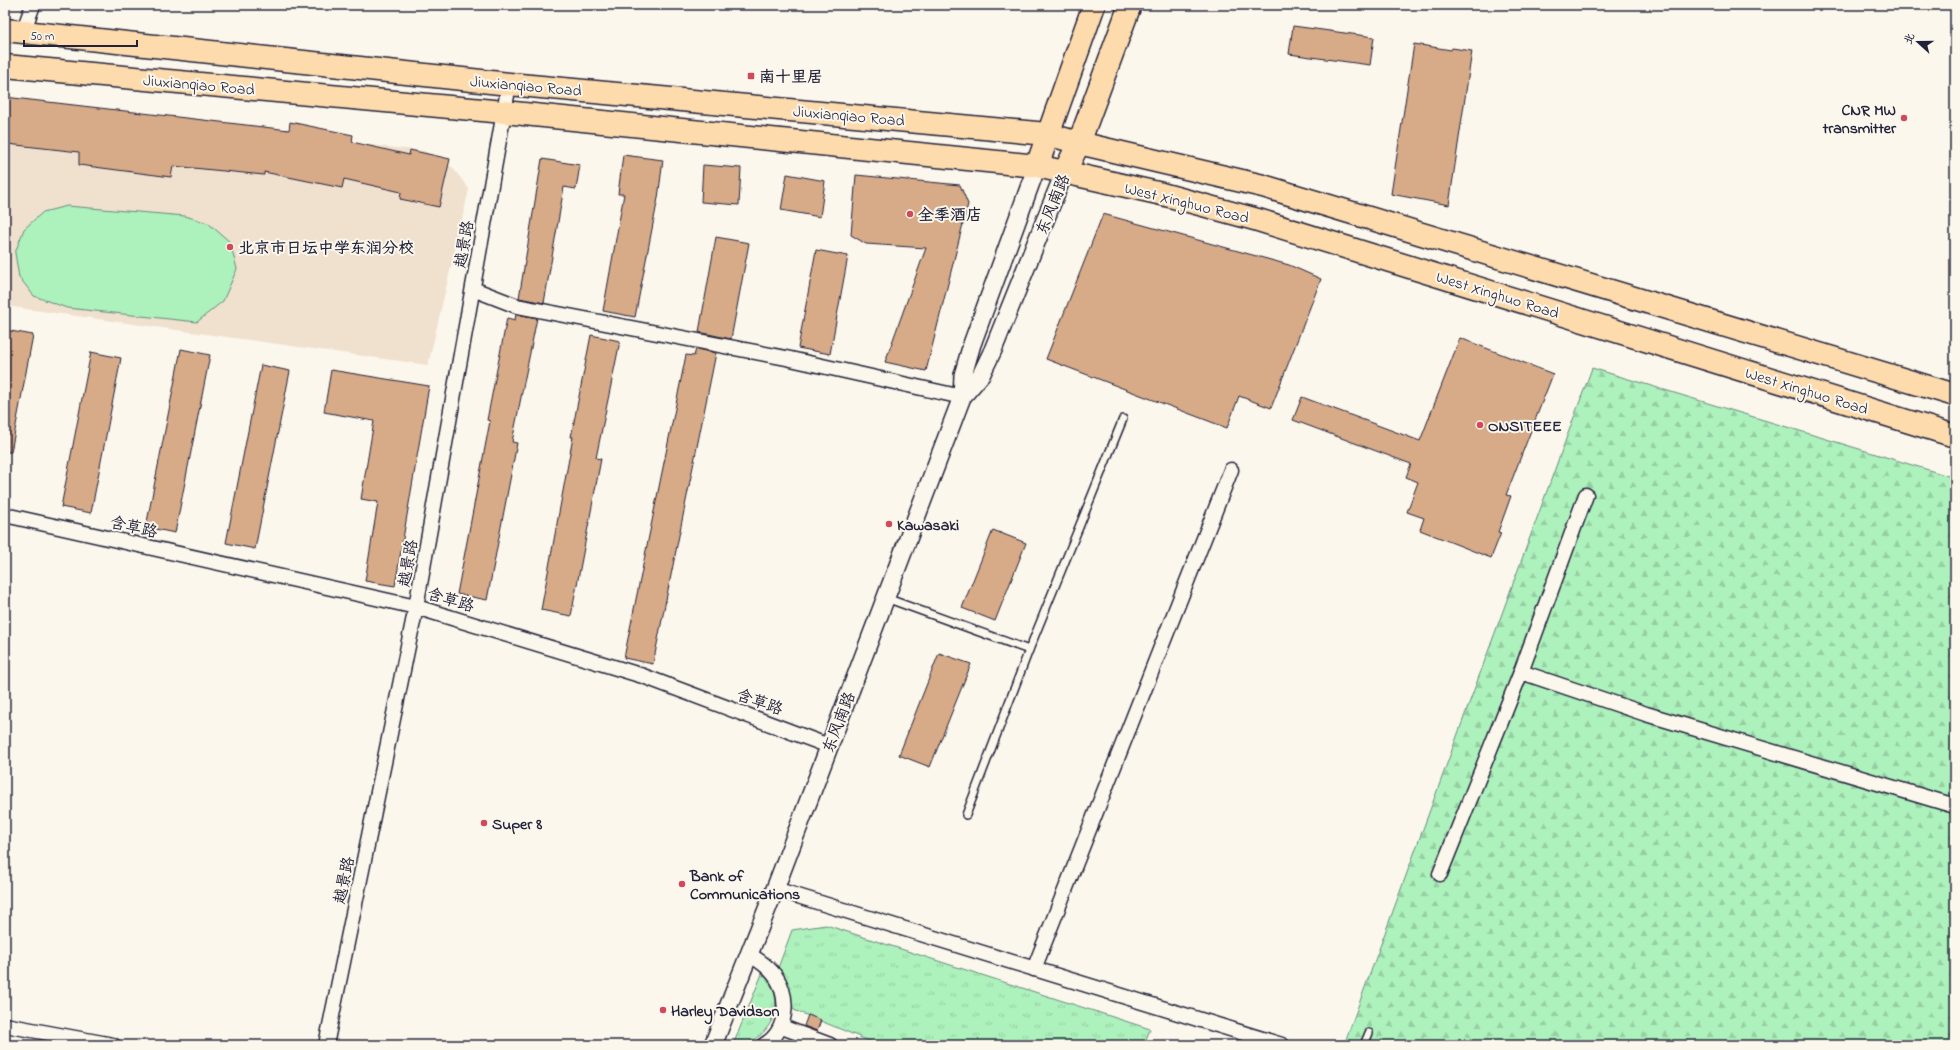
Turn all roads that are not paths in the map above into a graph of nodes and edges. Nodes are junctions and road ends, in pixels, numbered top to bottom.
1 (33, 5) edge
2 (1094, 5) edge
3 (1130, 5) edge
4 (14, 31) edge
5 (5, 66) edge
6 (509, 84) junction
7 (504, 112) junction
8 (1047, 134) junction
9 (1079, 144) junction
10 (1037, 166) junction
11 (1064, 173) junction
12 (473, 289) junction
13 (1955, 395) edge
14 (962, 397) junction
15 (1123, 419) dead end
16 (1955, 436) edge
17 (1231, 470) dead end
18 (1586, 495) dead end
19 (5, 514) edge
20 (886, 598) junction
21 (416, 606) junction
22 (1029, 650) junction
23 (1521, 672) junction
24 (829, 746) junction
25 (1955, 806) edge
26 (966, 815) dead end
27 (1440, 874) dead end
28 (775, 889) junction
29 (749, 954) junction
30 (1034, 969) junction
31 (5, 1025) edge
32 (782, 1028) junction
33 (1370, 1033) dead end
34 (112, 1045) edge
35 (326, 1045) edge
36 (713, 1045) edge
37 (764, 1045) edge
38 (830, 1045) edge
39 (1282, 1045) edge
40 (1364, 1045) edge

1 - 4 street
2 - 8 main road, 东风南路
3 - 9 main road, 东风南路
4 - 6 main road, Jiuxianqiao Road
5 - 7 main road, Jiuxianqiao Road
6 - 7 street, 越景路
6 - 8 main road, Jiuxianqiao Road
7 - 10 main road, Jiuxianqiao Road
7 - 12 street, 越景路
8 - 9 main road, West Xinghuo Road
8 - 10 main road, 东风南路
9 - 11 main road, 东风南路
9 - 13 main road, West Xinghuo Road
10 - 11 main road, West Xinghuo Road
10 - 14 street, 东风南路
11 - 14 street, 东风南路
11 - 16 main road, West Xinghuo Road
12 - 14 street
12 - 21 street, 越景路
14 - 20 street, 东风南路
15 - 22 lane
17 - 30 street
18 - 23 street
19 - 21 street, 含草路
20 - 22 lane
20 - 24 street, 东风南路
21 - 24 street, 含草路
21 - 35 street, 越景路
22 - 26 lane
23 - 25 street
23 - 27 street
24 - 28 street, 东风南路
28 - 29 street, 东风南路
28 - 30 street
29 - 32 street
29 - 36 street, 东风南路
30 - 39 street
31 - 34 street
32 - 37 street
32 - 38 street
33 - 40 lane

